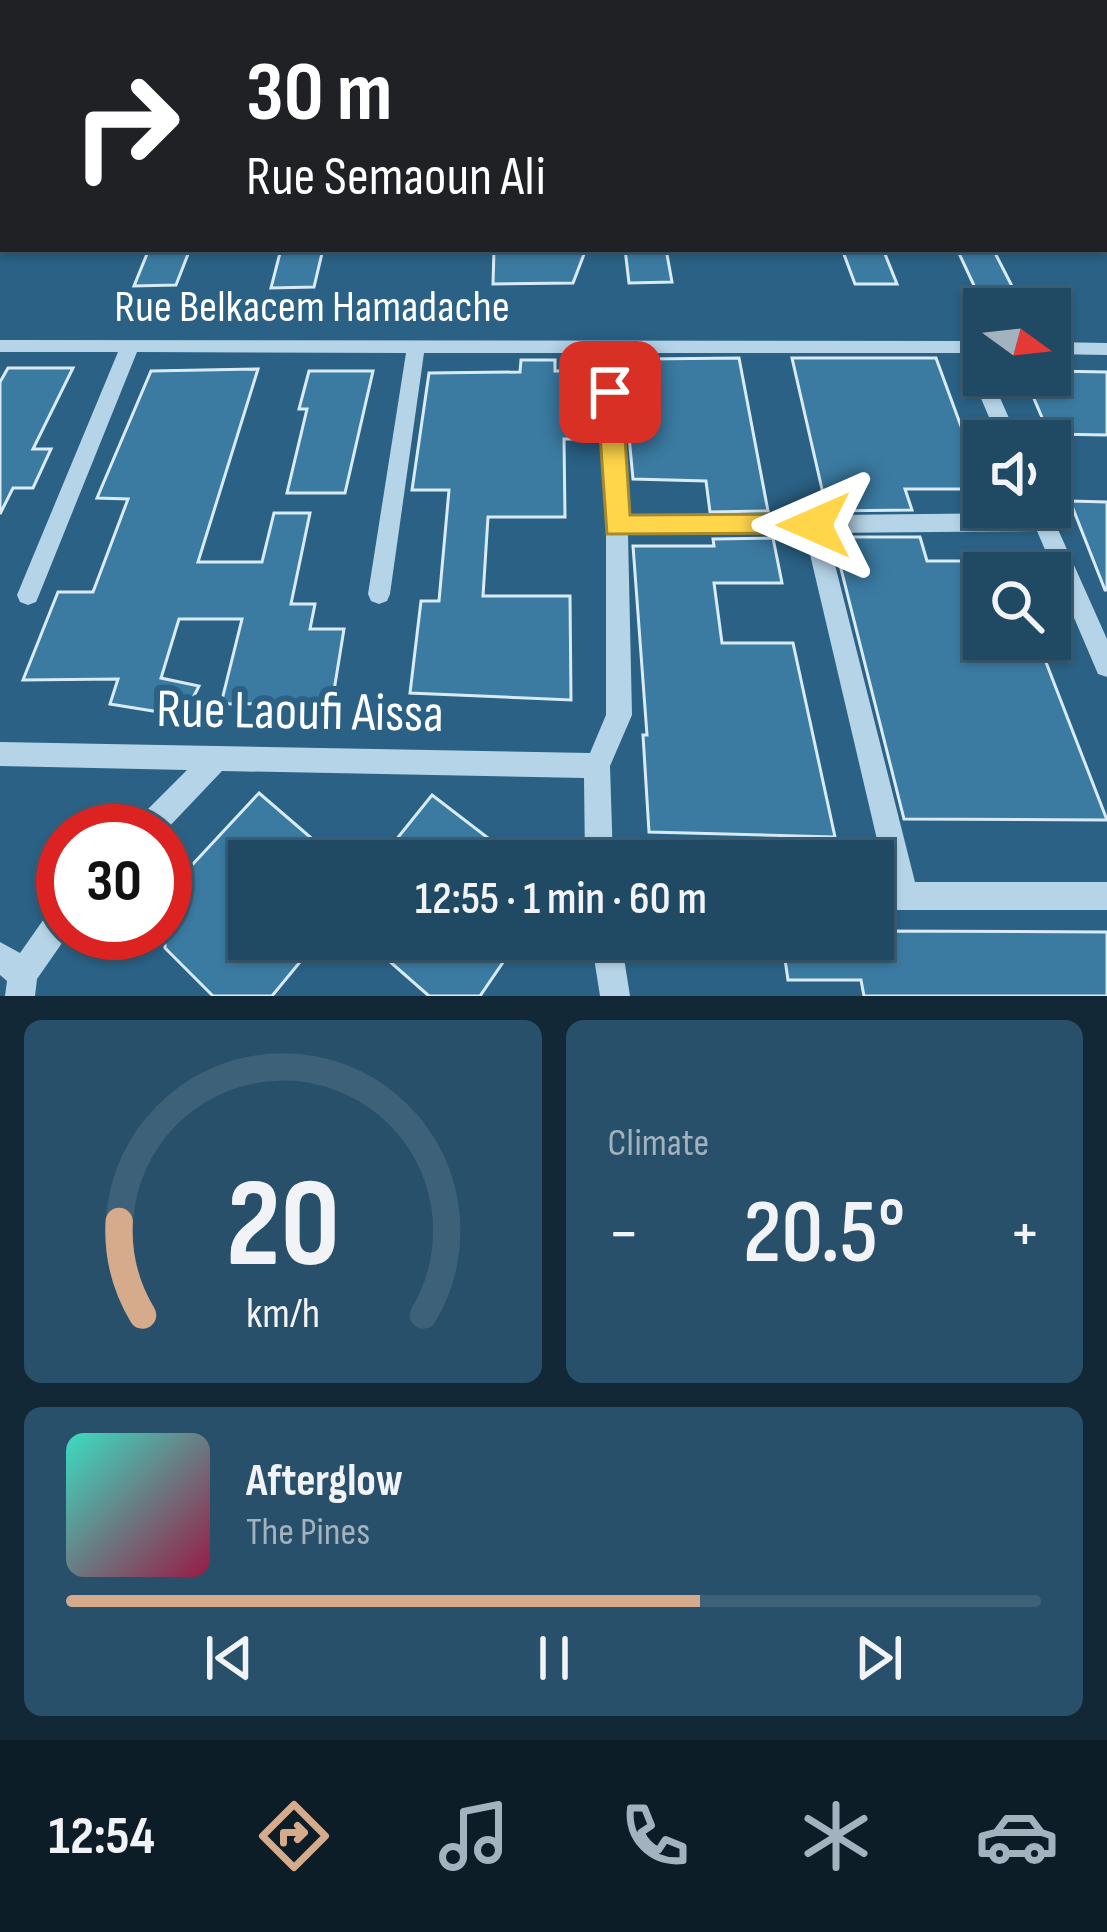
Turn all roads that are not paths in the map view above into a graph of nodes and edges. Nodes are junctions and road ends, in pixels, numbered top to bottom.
1 (0, 346) edge
2 (130, 346) junction
3 (416, 346) junction
4 (607, 346) junction
5 (963, 347) edge
6 (1071, 348) edge
7 (1107, 349) edge
8 (963, 518) edge
9 (814, 525) junction
10 (617, 526) junction
11 (1046, 528) edge
12 (379, 593) dead end
13 (28, 596) dead end
14 (1107, 666) edge
15 (0, 754) edge
16 (217, 758) junction
17 (597, 766) junction
18 (172, 804) edge
19 (599, 840) edge
20 (894, 895) edge
21 (904, 895) junction
22 (1107, 896) edge
23 (36, 949) edge
24 (609, 960) edge
25 (14, 976) edge
26 (615, 996) edge

1 - 2 street, Rue Belkacem Hamadache
2 - 3 street, Rue Belkacem Hamadache
2 - 13 street
3 - 4 street, Rue Belkacem Hamadache
3 - 12 street
4 - 5 street, Rue Belkacem Hamadache
4 - 10 street
6 - 7 street
8 - 9 street
9 - 10 street
9 - 21 street
10 - 17 street
11 - 14 street
15 - 16 street, Rue Laoufi Aissa
16 - 17 street, Rue Laoufi Aissa
16 - 18 street
17 - 19 street
20 - 21 street
21 - 22 street
23 - 25 street
24 - 26 street

